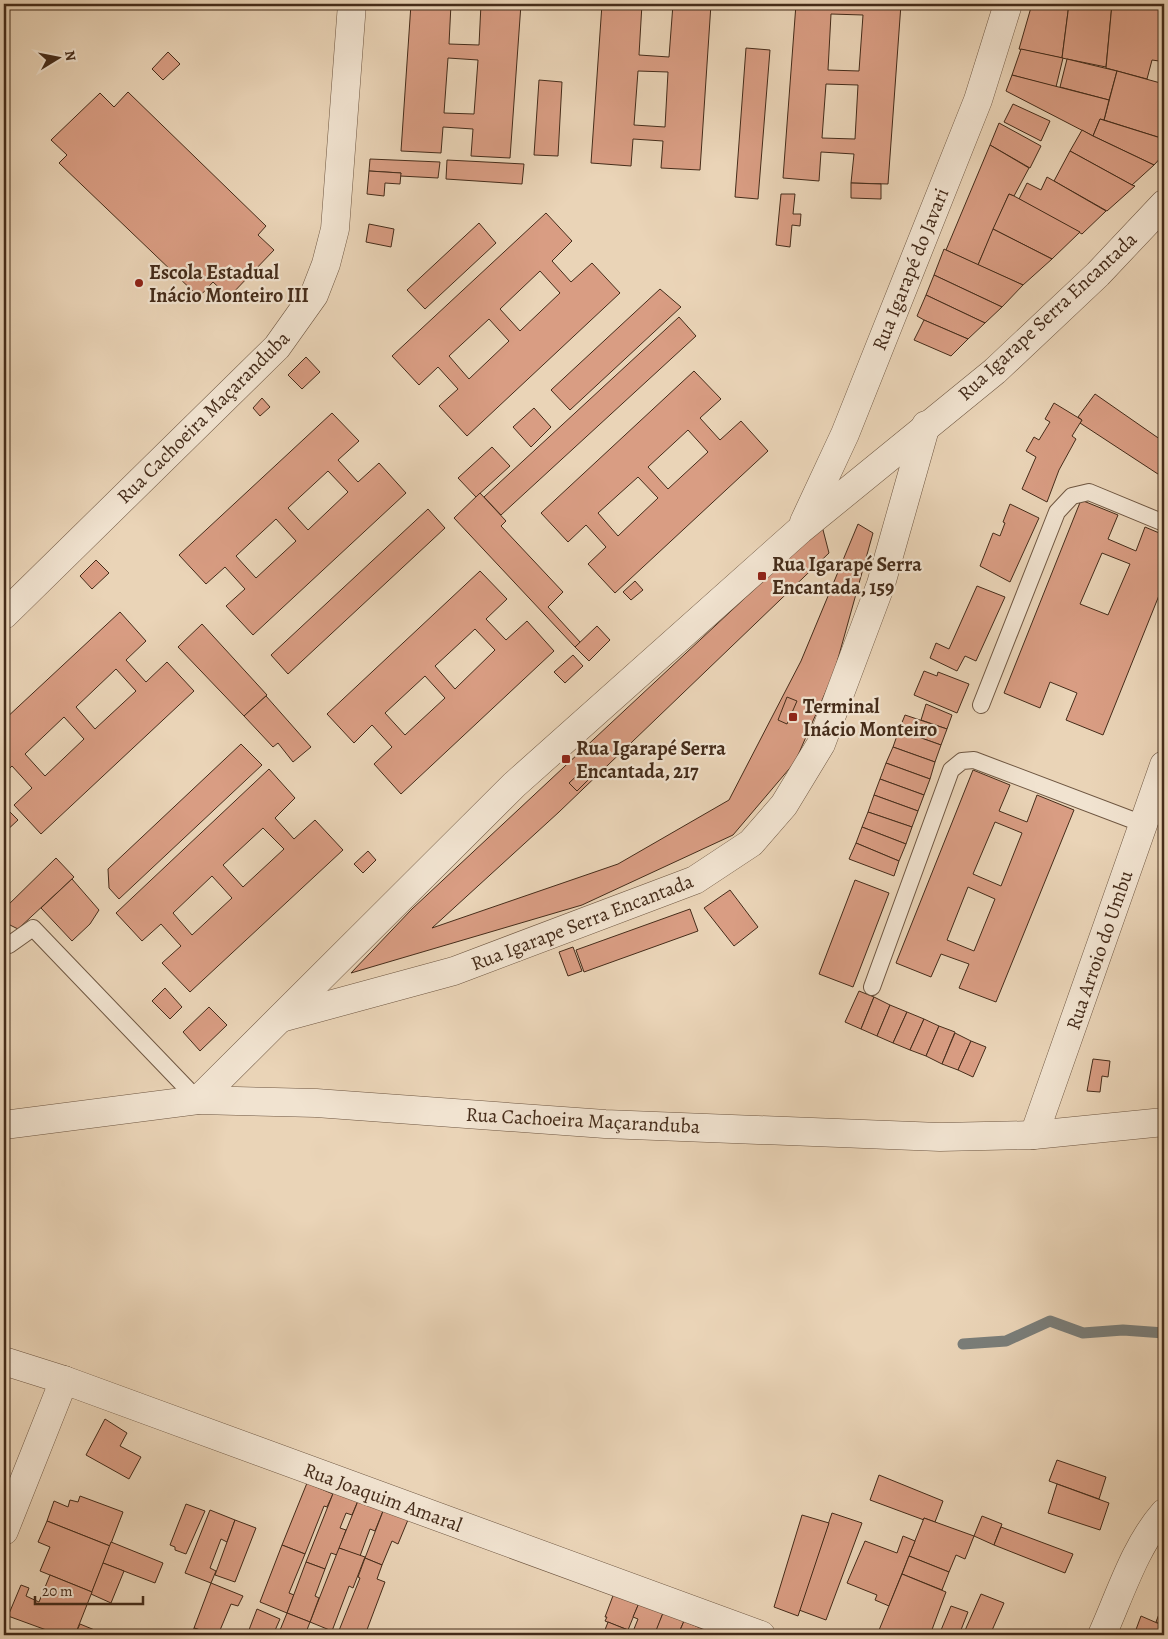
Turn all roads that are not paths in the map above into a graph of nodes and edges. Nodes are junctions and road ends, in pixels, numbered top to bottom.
1 (352, 4) edge
2 (1008, 4) edge
3 (1164, 204) edge
4 (926, 426) junction
5 (1164, 523) edge
6 (800, 530) junction
7 (4, 615) edge
8 (981, 705) dead end
9 (1164, 765) edge
10 (1143, 824) junction
11 (4, 943) edge
12 (872, 987) dead end
13 (281, 1018) junction
14 (198, 1100) junction
15 (1164, 1122) edge
16 (4, 1125) edge
17 (1034, 1135) junction
18 (4, 1361) edge
19 (64, 1380) junction
20 (1164, 1513) edge
21 (4, 1531) edge
22 (761, 1635) edge
23 (1102, 1635) edge

1 - 7 street, Rua Cachoeira Maçaranduba
2 - 6 street, Rua Igarapé do Javari
3 - 4 street, Rua Igarape Serra Encantada
4 - 6 street, Rua Igarape Serra Encantada
4 - 13 street, Rua Igarape Serra Encantada
5 - 8 lane
6 - 13 street, Rua Igarape Serra Encantada
9 - 10 street, Rua Arroio do Umbu
10 - 12 lane
10 - 17 street, Rua Arroio do Umbu
11 - 14 lane
13 - 14 street, Rua Igarape Serra Encantada
14 - 16 street, Rua Cachoeira Maçaranduba
14 - 17 street, Rua Cachoeira Maçaranduba
15 - 17 street, Rua Cachoeira Maçaranduba
18 - 19 street, Rua Joaquim Amaral
19 - 21 street
19 - 22 street, Rua Joaquim Amaral
20 - 23 street

